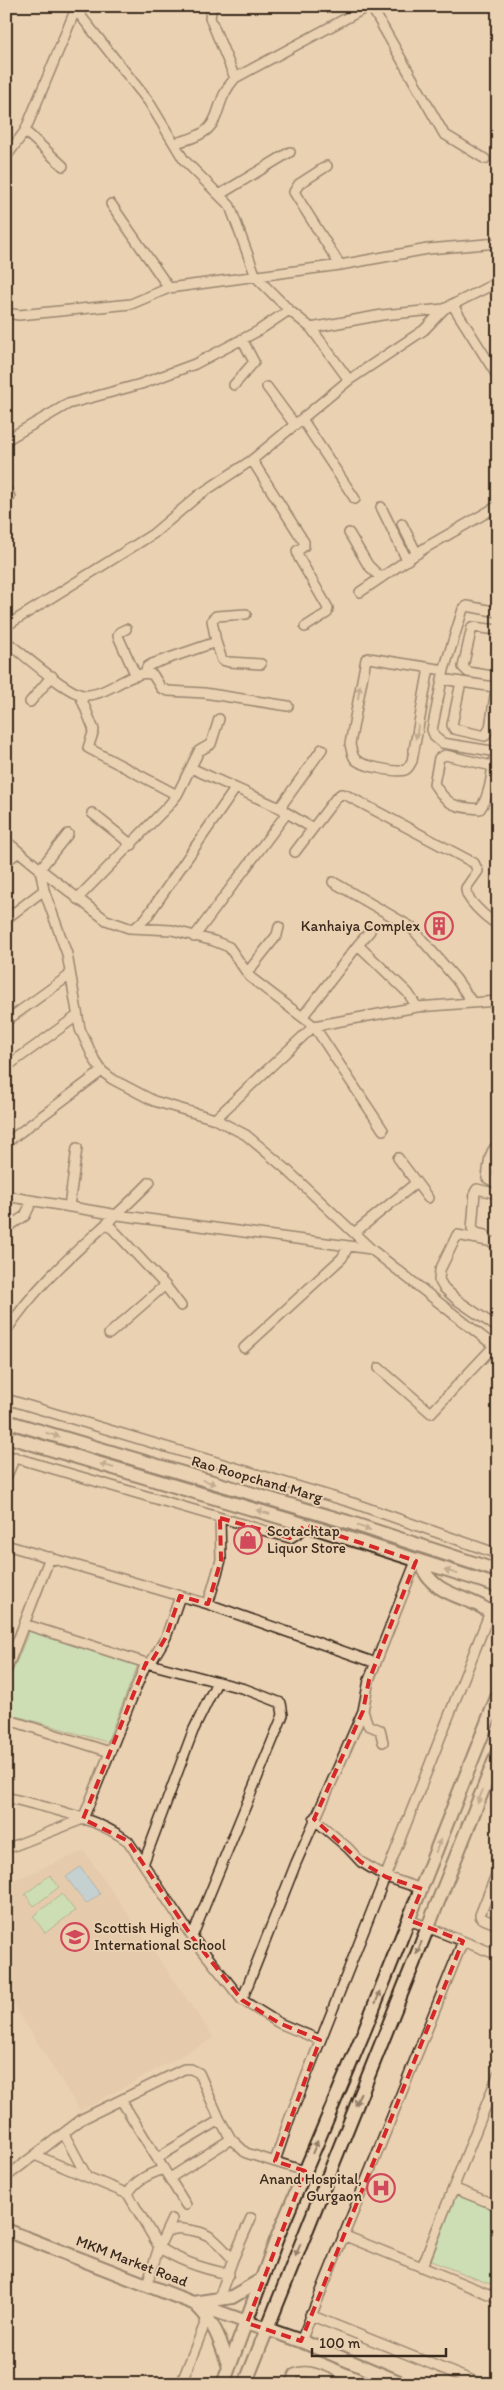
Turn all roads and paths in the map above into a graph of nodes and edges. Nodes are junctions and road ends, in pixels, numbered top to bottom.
1 (212, 6) edge
2 (370, 6) edge
3 (77, 8) edge
4 (235, 78) junction
5 (25, 131) junction
6 (174, 143) junction
7 (290, 152) dead end
8 (6, 158) edge
9 (485, 159) dead end
10 (63, 166) dead end
11 (327, 166) dead end
12 (219, 195) junction
13 (111, 204) dead end
14 (498, 243) edge
15 (340, 265) junction
16 (256, 277) junction
17 (498, 282) edge
18 (168, 288) junction
19 (448, 307) junction
20 (289, 310) junction
21 (6, 313) edge
22 (311, 328) junction
23 (242, 339) junction
24 (498, 377) edge
25 (349, 380) junction
26 (234, 384) dead end
27 (267, 387) dead end
28 (298, 422) junction
29 (6, 440) edge
30 (252, 460) junction
31 (355, 498) dead end
32 (381, 506) dead end
33 (498, 506) edge
34 (402, 524) dead end
35 (349, 533) dead end
36 (417, 554) junction
37 (407, 560) junction
38 (381, 578) junction
39 (360, 592) dead end
40 (498, 612) edge
41 (246, 614) dead end
42 (6, 626) edge
43 (306, 627) dead end
44 (126, 630) dead end
45 (498, 630) edge
46 (6, 641) edge
47 (216, 642) junction
48 (261, 664) dead end
49 (429, 668) junction
50 (140, 675) junction
51 (52, 676) junction
52 (442, 678) junction
53 (498, 678) edge
54 (461, 682) junction
55 (426, 684) junction
56 (80, 695) junction
57 (30, 702) dead end
58 (288, 706) dead end
59 (218, 719) dead end
60 (322, 749) dead end
61 (496, 752) edge
62 (492, 766) junction
63 (191, 768) junction
64 (235, 789) junction
65 (177, 795) junction
66 (284, 811) junction
67 (92, 813) dead end
68 (312, 828) junction
69 (68, 834) dead end
70 (6, 841) edge
71 (132, 845) junction
72 (19, 852) junction
73 (295, 852) dead end
74 (6, 861) edge
75 (40, 869) junction
76 (333, 882) dead end
77 (44, 890) junction
78 (77, 899) junction
79 (6, 919) edge
80 (498, 925) edge
81 (279, 927) dead end
82 (135, 928) junction
83 (370, 932) dead end
84 (194, 937) junction
85 (358, 945) junction
86 (247, 973) junction
87 (70, 975) junction
88 (498, 1000) edge
89 (472, 1002) junction
90 (417, 1006) junction
91 (77, 1016) junction
92 (303, 1016) junction
93 (6, 1021) edge
94 (314, 1026) junction
95 (6, 1067) edge
96 (102, 1071) junction
97 (215, 1119) junction
98 (383, 1130) dead end
99 (6, 1143) edge
100 (498, 1145) edge
101 (77, 1148) dead end
102 (398, 1158) dead end
103 (150, 1182) dead end
104 (416, 1183) junction
105 (498, 1184) edge
106 (498, 1194) edge
107 (6, 1196) edge
108 (428, 1198) dead end
109 (32, 1201) junction
110 (69, 1207) junction
111 (118, 1215) junction
112 (108, 1224) junction
113 (6, 1228) edge
114 (354, 1233) junction
115 (498, 1238) edge
116 (498, 1243) edge
117 (348, 1246) junction
118 (371, 1249) junction
119 (165, 1285) junction
120 (181, 1306) dead end
121 (498, 1328) edge
122 (6, 1331) edge
123 (108, 1334) dead end
124 (496, 1347) edge
125 (244, 1348) dead end
126 (379, 1368) dead end
127 (6, 1399) edge
128 (6, 1421) edge
129 (6, 1436) edge
130 (11, 1456) edge
131 (6, 1478) edge
132 (220, 1518) junction
133 (306, 1525) junction
134 (6, 1545) edge
135 (498, 1554) edge
136 (50, 1557) junction
137 (419, 1562) junction
138 (498, 1571) edge
139 (498, 1586) edge
140 (180, 1596) junction
141 (208, 1604) junction
142 (490, 1612) junction
143 (24, 1624) junction
144 (498, 1624) edge
145 (148, 1663) junction
146 (376, 1663) junction
147 (6, 1672) edge
148 (217, 1682) junction
149 (498, 1694) edge
150 (363, 1711) junction
151 (6, 1719) edge
152 (383, 1742) dead end
153 (110, 1752) junction
154 (498, 1752) edge
155 (6, 1797) edge
156 (83, 1819) junction
157 (314, 1819) junction
158 (6, 1849) edge
159 (144, 1862) junction
160 (498, 1870) edge
161 (386, 1877) junction
162 (422, 1889) junction
163 (409, 1920) junction
164 (498, 1925) edge
165 (428, 1927) junction
166 (192, 1937) junction
167 (463, 1941) junction
168 (498, 1955) edge
169 (242, 2000) junction
170 (320, 2040) junction
171 (498, 2075) edge
172 (120, 2100) junction
173 (220, 2120) junction
174 (64, 2134) junction
175 (231, 2139) junction
176 (37, 2156) junction
177 (157, 2158) junction
178 (275, 2161) junction
179 (164, 2169) junction
180 (305, 2171) junction
181 (86, 2175) junction
182 (6, 2177) edge
183 (170, 2178) junction
184 (453, 2188) junction
185 (128, 2194) junction
186 (186, 2205) dead end
187 (498, 2206) edge
188 (251, 2218) dead end
189 (172, 2219) dead end
190 (6, 2230) edge
191 (166, 2232) junction
192 (343, 2235) junction
193 (159, 2247) junction
194 (233, 2260) junction
195 (422, 2267) junction
196 (229, 2274) junction
197 (261, 2280) junction
198 (146, 2284) junction
199 (219, 2298) junction
200 (498, 2298) edge
201 (193, 2303) junction
202 (310, 2315) junction
203 (208, 2316) junction
204 (247, 2323) junction
205 (267, 2329) junction
206 (301, 2342) junction
207 (229, 2367) junction
208 (182, 2384) edge
209 (223, 2384) edge
210 (245, 2384) edge
211 (290, 2384) edge
212 (341, 2384) edge
213 (404, 2384) edge
214 (481, 2384) edge

1 - 4 street
2 - 4 street
2 - 9 street
3 - 5 street
3 - 6 street
4 - 6 street
5 - 8 street
5 - 10 street
6 - 12 street
7 - 12 street
11 - 15 street
12 - 16 street
13 - 18 street
14 - 15 street
15 - 16 street
16 - 18 street
16 - 20 street
17 - 19 street
18 - 21 street
19 - 22 street
19 - 24 street
19 - 25 street
20 - 22 street
20 - 23 street
22 - 25 street
23 - 26 street
23 - 29 street
25 - 28 street
27 - 28 street
28 - 30 street
28 - 31 street
30 - 42 street
30 - 43 street
32 - 37 street
33 - 36 street
34 - 36 street
35 - 38 street
36 - 37 street
37 - 38 street
38 - 39 street
40 - 52 street
41 - 47 street
44 - 50 street
45 - 53 street
46 - 51 street
47 - 48 street
47 - 50 street
49 - 52 street
49 - 55 street
55 -> 49 street
50 - 56 street
50 - 58 street
51 - 56 street
51 - 57 street
52 - 54 street
52 - 55 street
52 - 61 street
54 - 54 street
56 - 65 street
59 - 63 street
60 - 66 street
61 - 62 street
62 - 62 street
63 - 64 street
63 - 65 street
64 - 66 street
64 - 82 street
65 - 71 street
66 - 68 street
66 - 84 street
67 - 71 street
68 - 73 street
68 - 80 street
69 - 75 street
70 - 72 street
71 - 78 street
72 - 74 street
72 - 75 street
75 - 77 street
75 - 78 street
76 - 89 street
77 - 79 street
77 - 87 street
78 - 82 street
81 - 86 street
82 - 84 street
83 - 85 street
84 - 86 street
85 - 90 street
85 - 92 street
86 - 92 street
87 - 91 street
87 - 93 street
88 - 89 street
89 - 90 street
90 - 94 street
91 - 95 street
91 - 96 street
92 - 94 street
94 - 97 street
94 - 98 street
96 - 97 street
96 - 99 street
97 - 114 street
100 - 105 street
101 - 110 street
102 - 104 street
103 - 111 street
104 - 108 street
104 - 114 street
106 - 115 street
107 - 109 street
109 - 110 street
109 - 113 street
110 - 111 street
111 - 112 street
111 - 117 street
112 - 119 street
112 - 122 street
114 - 118 street
116 - 121 street
117 - 118 street
117 - 125 street
118 - 124 street
119 - 120 street
119 - 123 street
124 - 126 street
127 - 135 street
128 -> 138 main road, Rao Roopchand Marg
133 -> 129 main road, Rao Roopchand Marg
130 - 131 street
130 - 132 street
132 - 133 street
132 - 141 street
133 - 137 main road, Rao Roopchand Marg
134 - 136 street
136 - 140 street
136 - 143 street
139 -> 137 main road, Rao Roopchand Marg
137 - 142 main road
137 - 146 street
140 - 141 street
140 - 145 street
141 - 146 street
142 - 144 main road
142 - 161 street
143 - 145 street
143 - 147 street
145 - 148 street
145 - 153 street
146 - 150 street
148 - 159 street
148 - 166 street
162 -> 149 main road
150 - 152 street
150 - 157 street
151 - 153 street
153 - 156 street
154 -> 165 main road
155 - 156 street
156 - 158 street
156 - 159 street
157 - 161 street
157 - 169 street
159 - 166 street
160 - 164 street
161 - 162 street
161 - 170 street
162 - 163 main road
163 - 165 street
180 -> 163 main road
165 - 167 street
165 -> 205 main road
166 - 169 street
167 - 168 street
167 - 192 street
169 - 170 street
170 - 178 street
171 - 184 street
172 - 173 street
172 - 174 street
172 - 177 street
173 - 175 street
173 - 177 street
174 - 176 street
174 - 181 street
175 - 178 street
175 - 183 street
176 - 181 street
176 - 182 street
177 - 179 street
178 - 180 street
179 - 183 street
179 - 185 street
180 - 197 main road
181 - 185 street
183 - 186 street
184 - 187 street
184 - 195 street
185 - 193 street
188 - 194 street
189 - 191 street
190 - 198 main road, MKM Market Road
191 - 193 street
191 - 194 street
192 - 195 street
192 - 202 street
193 - 196 street
193 - 198 street
194 - 196 street
195 - 200 street
196 - 199 street
197 - 199 main road
197 - 204 main road
198 - 201 main road, MKM Market Road
199 - 201 main road
201 - 203 main road
201 - 204 main road, MKM Market Road
202 - 206 street
202 - 214 street
203 - 207 main road
203 - 208 street
204 - 205 main road, MKM Market Road
204 - 207 main road
205 - 206 main road, MKM Market Road
205 - 210 main road
206 - 213 main road, MKM Market Road
207 - 209 main road
211 - 212 street

